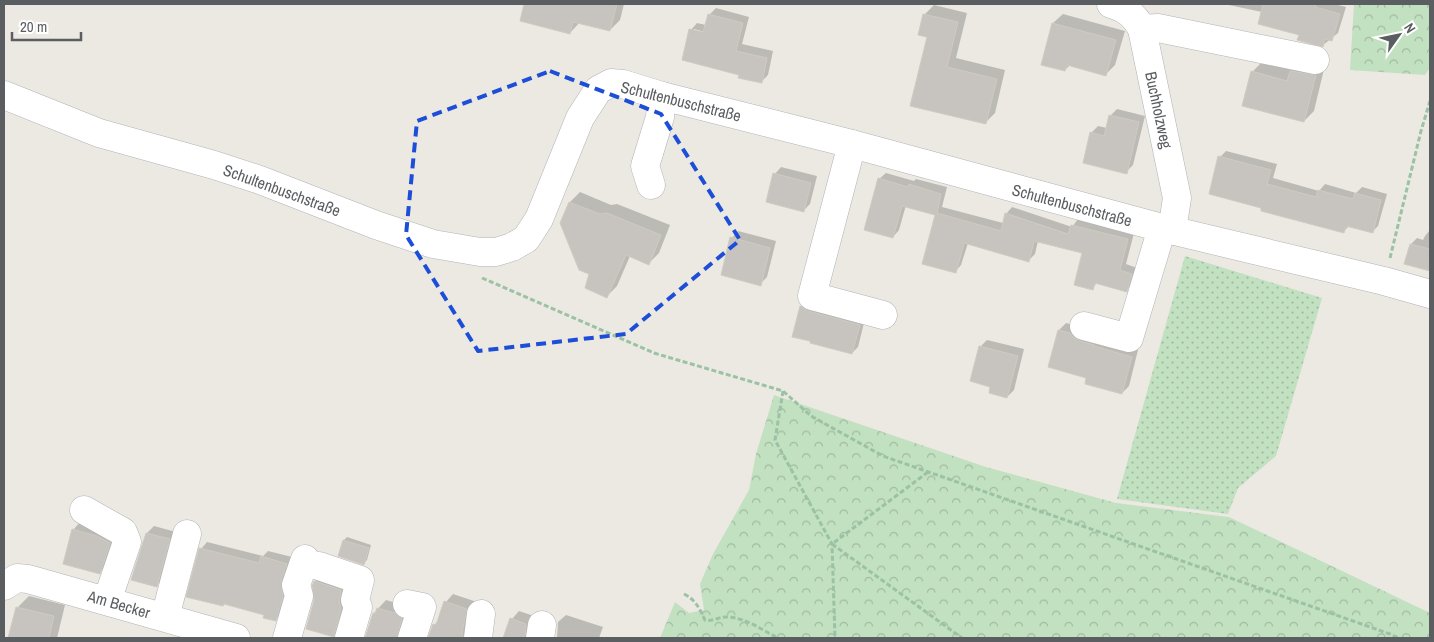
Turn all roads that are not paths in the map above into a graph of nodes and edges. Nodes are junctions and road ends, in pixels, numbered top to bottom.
1 (1111, 4) edge
2 (1142, 30) junction
3 (1315, 60) dead end
4 (4, 95) edge
5 (662, 96) junction
6 (852, 144) junction
7 (651, 184) dead end
8 (1167, 230) junction
9 (1430, 294) edge
10 (883, 314) dead end
11 (1084, 326) dead end
12 (84, 510) dead end
13 (187, 534) dead end
14 (4, 586) edge
15 (107, 601) junction
16 (407, 604) dead end
17 (165, 617) junction
18 (236, 638) edge
19 (287, 638) edge
20 (349, 638) edge
21 (412, 638) edge

1 - 2 street, Buchholzweg
2 - 3 street
2 - 8 street, Buchholzweg
4 - 5 street, Schultenbuschstraße
5 - 6 street, Schultenbuschstraße
5 - 7 street
6 - 8 street, Schultenbuschstraße
6 - 10 street
8 - 9 street, Schultenbuschstraße
8 - 11 street, Buchholzweg
12 - 15 street
13 - 17 street
14 - 15 street, Am Becker
15 - 17 street, Am Becker
16 - 21 street
17 - 18 street, Am Becker
19 - 20 street

